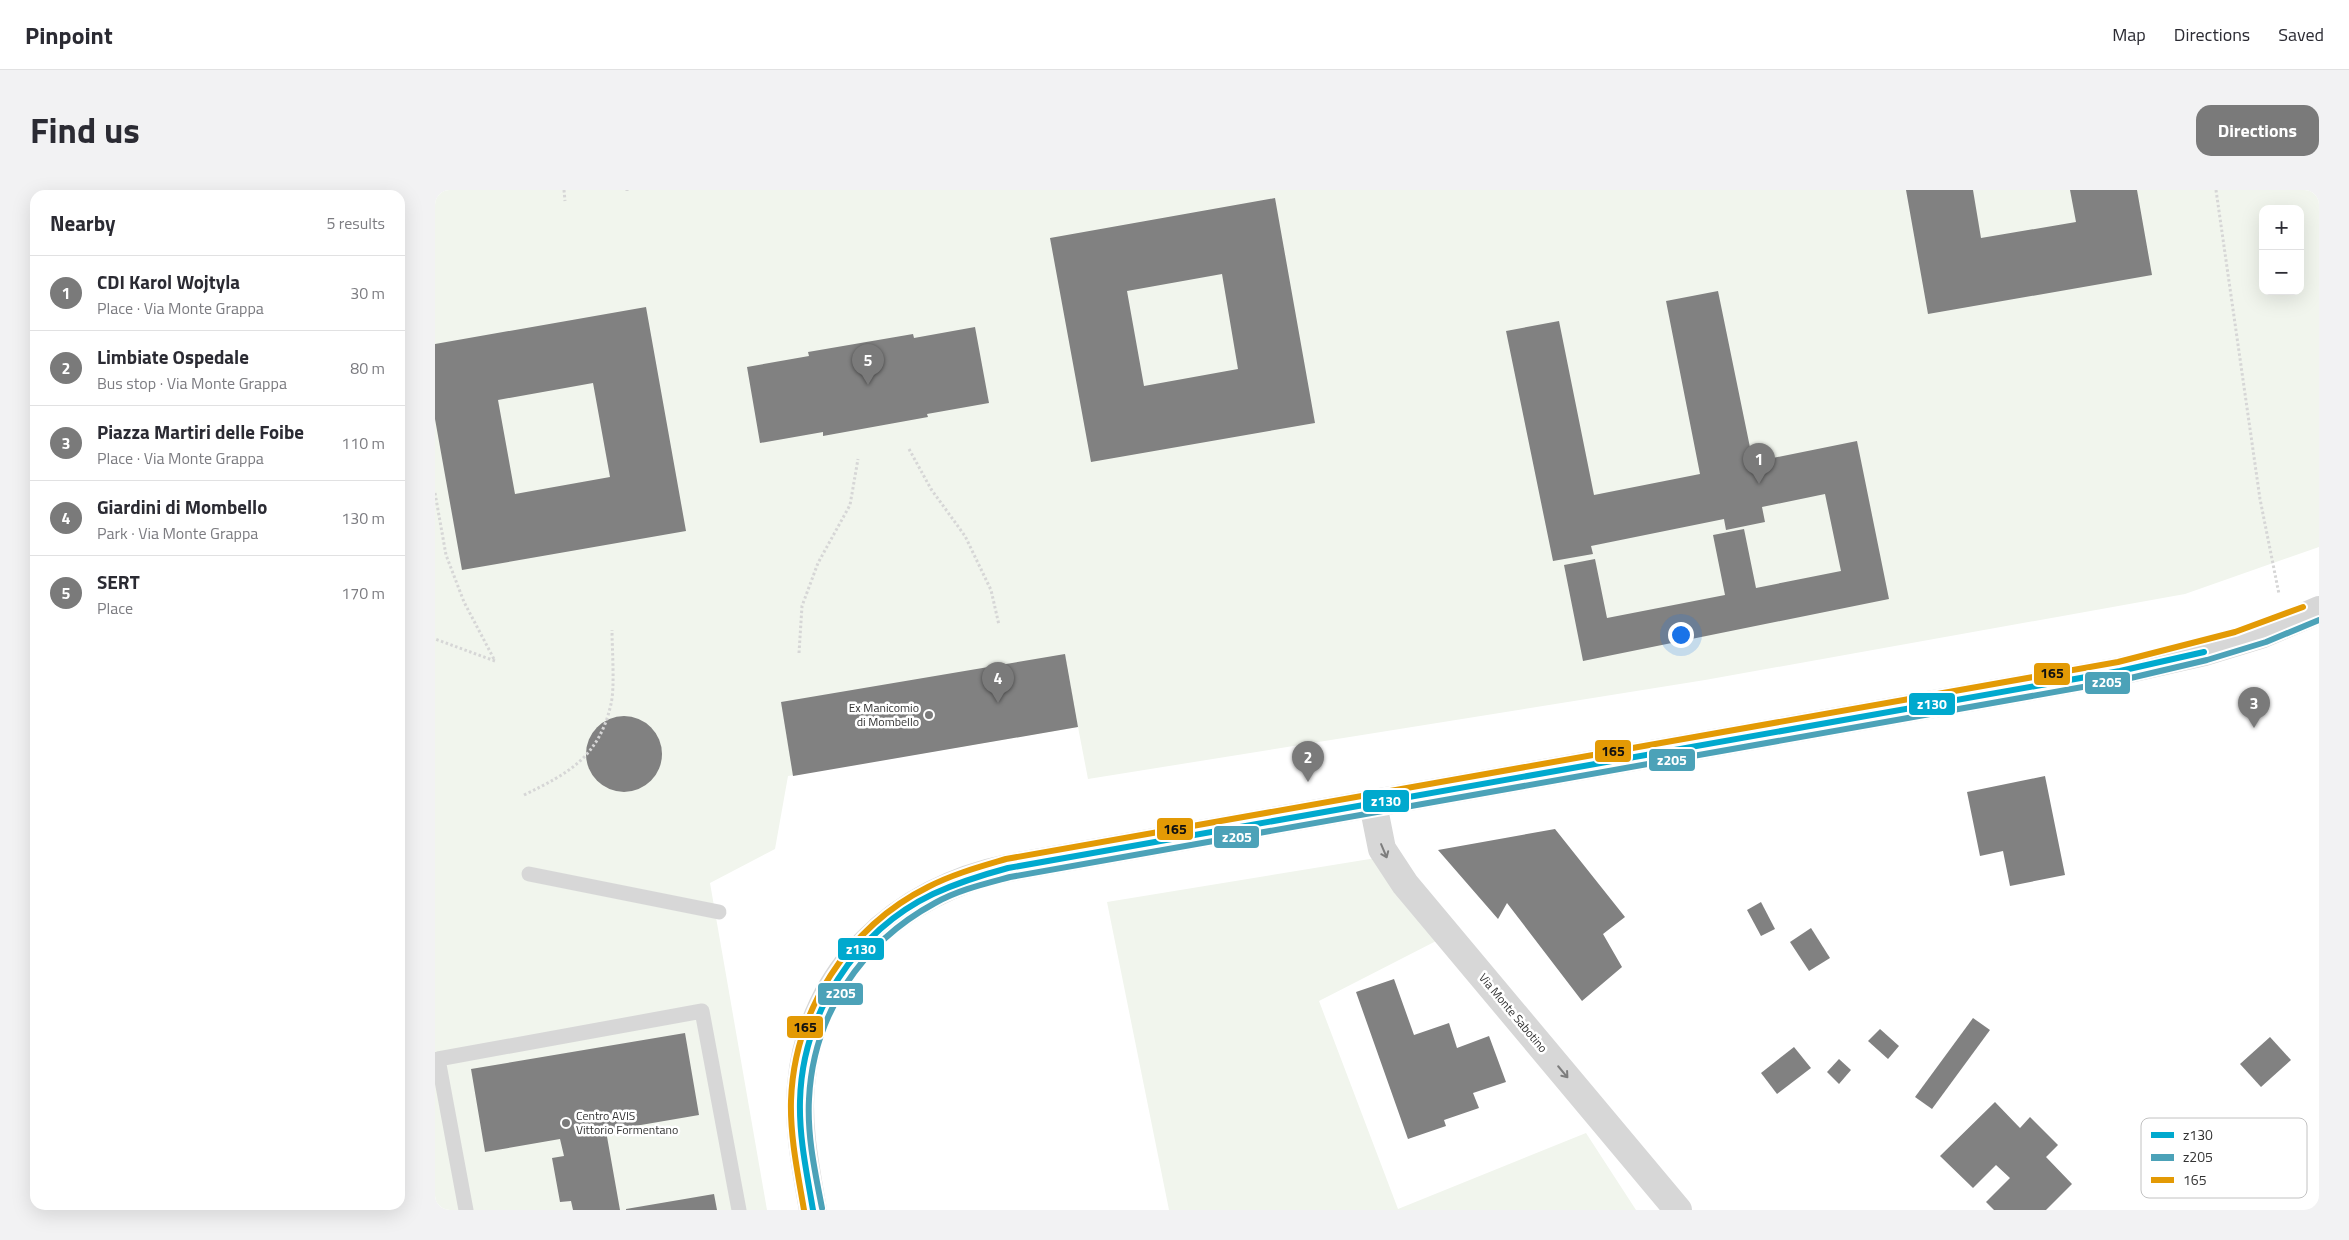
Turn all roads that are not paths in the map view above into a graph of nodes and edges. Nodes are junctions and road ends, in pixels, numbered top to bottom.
1 (2319, 610) edge
2 (1373, 804) junction
3 (529, 874) dead end
4 (719, 912) dead end
5 (1649, 1174) junction
6 (466, 1210) edge
7 (739, 1210) edge
8 (813, 1210) edge
9 (1662, 1210) edge
10 (1678, 1210) edge

1 - 2 street
2 -> 5 street, Via Monte Sabotino
2 - 8 street
3 - 4 lane
5 - 9 street
5 - 10 street, Via Monte Sabotino
6 - 7 lane

